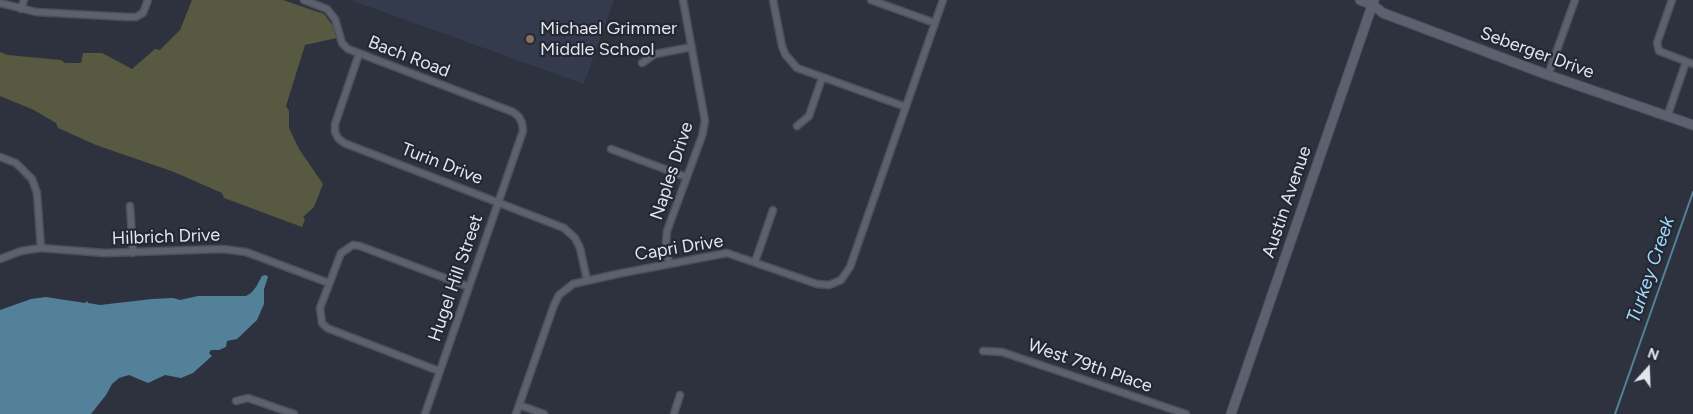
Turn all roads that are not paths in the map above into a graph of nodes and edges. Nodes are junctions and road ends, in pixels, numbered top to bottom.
1 (24, 0) edge
2 (148, 0) edge
3 (304, 0) edge
4 (683, 0) edge
5 (773, 0) edge
6 (871, 0) edge
7 (943, 0) edge
8 (1360, 0) edge
9 (1575, 0) edge
10 (1672, 0) edge
11 (1373, 2) edge
12 (0, 3) edge
13 (21, 9) junction
14 (935, 23) junction
15 (692, 47) junction
16 (359, 54) junction
17 (642, 62) dead end
18 (1690, 63) edge
19 (1548, 75) junction
20 (822, 78) junction
21 (906, 107) junction
22 (1667, 118) junction
23 (522, 123) joint
24 (797, 126) dead end
25 (1693, 126) edge
26 (611, 149) dead end
27 (0, 157) edge
28 (686, 178) junction
29 (499, 202) junction
30 (130, 206) dead end
31 (773, 210) dead end
32 (41, 248) junction
33 (133, 253) junction
34 (0, 259) edge
35 (755, 262) junction
36 (669, 264) junction
37 (587, 280) junction
38 (329, 283) junction
39 (469, 287) junction
40 (983, 351) dead end
41 (439, 371) junction
42 (680, 395) dead end
43 (236, 401) dead end
44 (519, 405) junction
45 (294, 414) edge
46 (425, 414) edge
47 (516, 414) edge
48 (544, 414) edge
49 (674, 414) edge
50 (1186, 414) edge
51 (1231, 414) edge

1 - 13 street
2 - 13 street
3 - 16 street, Bach Road
4 - 15 street, Naples Drive
5 - 20 street
6 - 14 street
7 - 14 street, Capri Drive
8 - 11 street, Seberger Drive
9 - 19 street
10 - 18 street
11 - 19 street, Seberger Drive
11 - 51 street, Austin Avenue
12 - 13 street
14 - 21 street, Capri Drive
15 - 17 street
15 - 28 street, Naples Drive
16 - 23 street, Bach Road
16 - 29 street, Turin Drive
18 - 22 street
19 - 22 street, Seberger Drive
20 - 21 street
20 - 24 street
21 - 35 street, Capri Drive
22 - 25 street, Seberger Drive
23 - 29 street, Hugel Hill Street
26 - 28 street
27 - 32 street
28 - 36 street, Naples Drive
29 - 37 street, Turin Drive
29 - 39 street, Hugel Hill Street
30 - 33 street
31 - 35 street
32 - 33 street, Hilbrich Drive
32 - 34 street, Hilbrich Drive
33 - 38 street, Hilbrich Drive
35 - 36 street, Capri Drive
36 - 37 street, Capri Drive
37 - 44 street, Capri Drive
38 - 39 street
38 - 41 street
39 - 41 street, Hugel Hill Street
40 - 50 street, West 79th Place
41 - 46 street, Hugel Hill Street
42 - 49 street
43 - 45 street
44 - 47 street, Capri Drive
44 - 48 street

